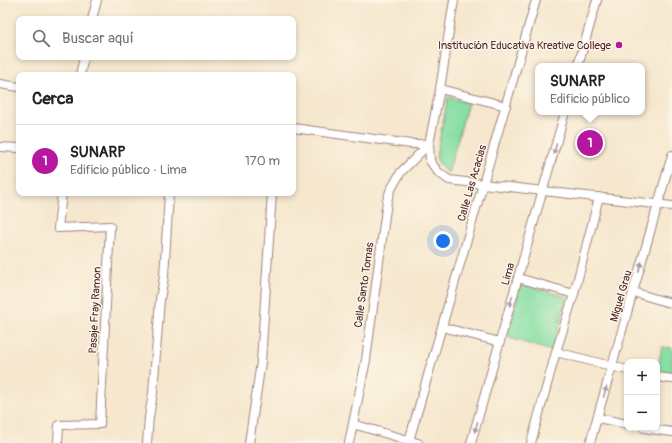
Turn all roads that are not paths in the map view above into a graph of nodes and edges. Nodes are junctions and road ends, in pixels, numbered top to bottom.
1 (96, 0) edge
2 (454, 0) edge
3 (536, 0) edge
4 (597, 0) edge
5 (93, 16) edge
6 (83, 60) edge
7 (579, 63) edge
8 (81, 72) edge
9 (0, 84) edge
10 (16, 87) edge
11 (440, 89) junction
12 (506, 106) junction
13 (564, 115) edge
14 (296, 128) edge
15 (428, 144) junction
16 (0, 147) edge
17 (16, 148) edge
18 (672, 155) edge
19 (484, 184) junction
20 (543, 191) junction
21 (62, 196) edge
22 (169, 196) edge
23 (272, 196) edge
24 (599, 197) junction
25 (658, 205) junction
26 (672, 206) edge
27 (518, 278) junction
28 (633, 292) junction
29 (574, 294) junction
30 (672, 303) edge
31 (442, 327) junction
32 (500, 342) junction
33 (556, 352) junction
34 (612, 367) junction
35 (624, 369) edge
36 (660, 377) edge
37 (672, 379) edge
38 (598, 418) junction
39 (624, 423) edge
40 (352, 424) junction
41 (660, 430) edge
42 (672, 432) edge
43 (409, 440) junction
44 (58, 443) edge
45 (147, 443) edge
46 (249, 443) edge
47 (350, 443) edge
48 (418, 443) edge
49 (471, 443) edge
50 (531, 443) edge
51 (590, 443) edge

1 - 5 street
2 - 11 street
3 - 12 street, Calle Las Acacias
4 - 7 street
6 - 8 street
9 - 10 street
11 - 12 street
11 - 15 street
12 - 19 street, Calle Las Acacias
13 -> 20 street, Lima
14 - 15 street
15 - 19 street
15 - 40 street, Calle Santo Tomas
16 - 17 street
18 - 25 street, Miguel Grau
19 - 20 street
19 - 31 street, Calle Las Acacias
20 - 24 street
20 - 27 street, Lima
21 - 44 street, Pasaje Fray Ramon
22 - 45 street
23 - 46 street
24 - 25 street
24 - 29 street
25 - 26 street
28 -> 25 street, Miguel Grau
27 - 29 street
27 -> 32 street, Lima
28 - 30 street
28 - 34 street, Miguel Grau
29 - 33 street
31 - 32 street
31 - 43 street, Calle Las Acacias
32 -> 49 street, Lima
33 - 34 street
33 - 50 street
34 - 35 street
38 -> 34 street, Miguel Grau
36 - 37 street
38 - 39 street
38 - 51 street, Miguel Grau
40 - 43 street
40 - 47 street, Calle Santo Tomas
41 - 42 street
43 - 48 street

